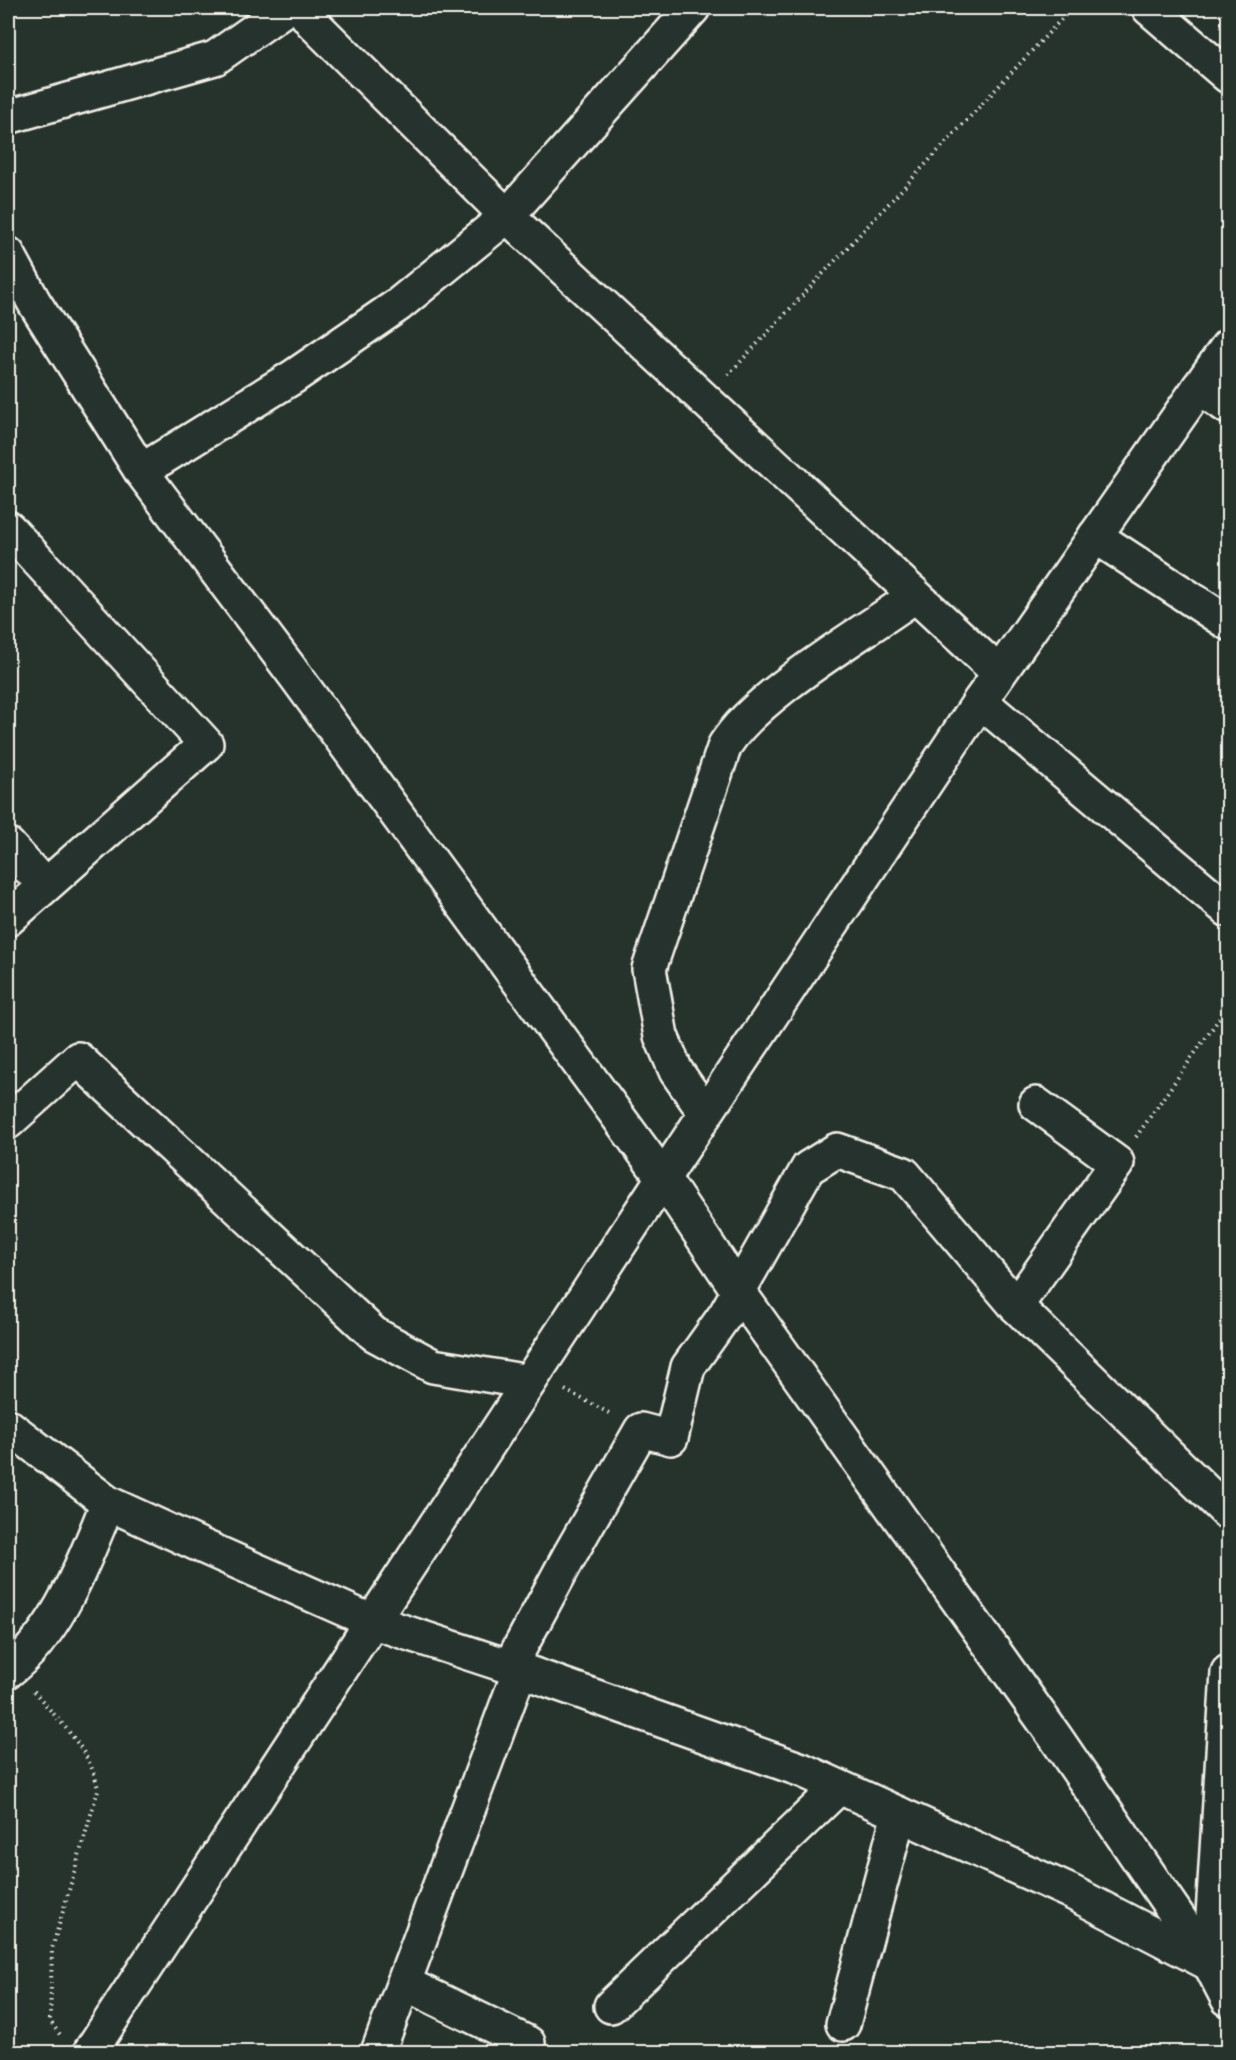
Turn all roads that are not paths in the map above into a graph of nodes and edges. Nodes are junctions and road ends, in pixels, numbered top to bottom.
1 (286, 8) edge
2 (302, 8) edge
3 (693, 8) edge
4 (1149, 8) edge
5 (1228, 76) edge
6 (8, 117) edge
7 (507, 216) junction
8 (8, 254) edge
9 (1228, 346) edge
10 (1199, 387) junction
11 (1228, 407) edge
12 (141, 471) junction
13 (8, 528) edge
14 (1095, 536) junction
15 (912, 592) junction
16 (1228, 624) edge
17 (999, 673) junction
18 (980, 701) junction
19 (8, 845) edge
20 (44, 885) junction
21 (1228, 910) edge
22 (8, 919) edge
23 (1036, 1104) dead end
24 (709, 1108) junction
25 (8, 1122) edge
26 (663, 1178) junction
27 (739, 1292) junction
28 (1016, 1306) junction
29 (532, 1378) junction
30 (8, 1426) edge
31 (108, 1503) junction
32 (1228, 1513) edge
33 (371, 1621) junction
34 (515, 1668) junction
35 (10, 1670) edge
36 (1228, 1672) edge
37 (839, 1787) junction
38 (899, 1814) junction
39 (1210, 1964) junction
40 (404, 1983) junction
41 (1228, 1999) edge
42 (611, 2006) dead end
43 (843, 2024) dead end
44 (528, 2043) dead end
45 (91, 2052) edge
46 (378, 2052) edge

1 - 6 street
2 - 7 street
3 - 7 street
4 - 5 street
7 - 12 street
7 - 15 street
8 - 12 street
9 - 10 street
10 - 11 street
10 - 14 street
12 - 26 street
13 - 20 street
14 - 16 street
14 - 17 street
15 - 17 street
15 - 24 street
17 - 18 street
18 - 21 street
18 - 24 street
19 - 20 street
20 - 22 street
23 - 28 street
24 - 26 street
25 - 29 street
26 - 27 street
26 - 29 street
27 - 28 street
27 - 34 street
27 - 39 street
28 - 32 street
29 - 33 street
30 - 31 street
31 - 33 street
31 - 35 street
33 - 34 street
33 - 45 street
34 - 37 street
34 - 40 street
36 - 39 street
37 - 38 street
37 - 42 street
38 - 39 street
38 - 43 street
39 - 41 street
40 - 44 street
40 - 46 street

